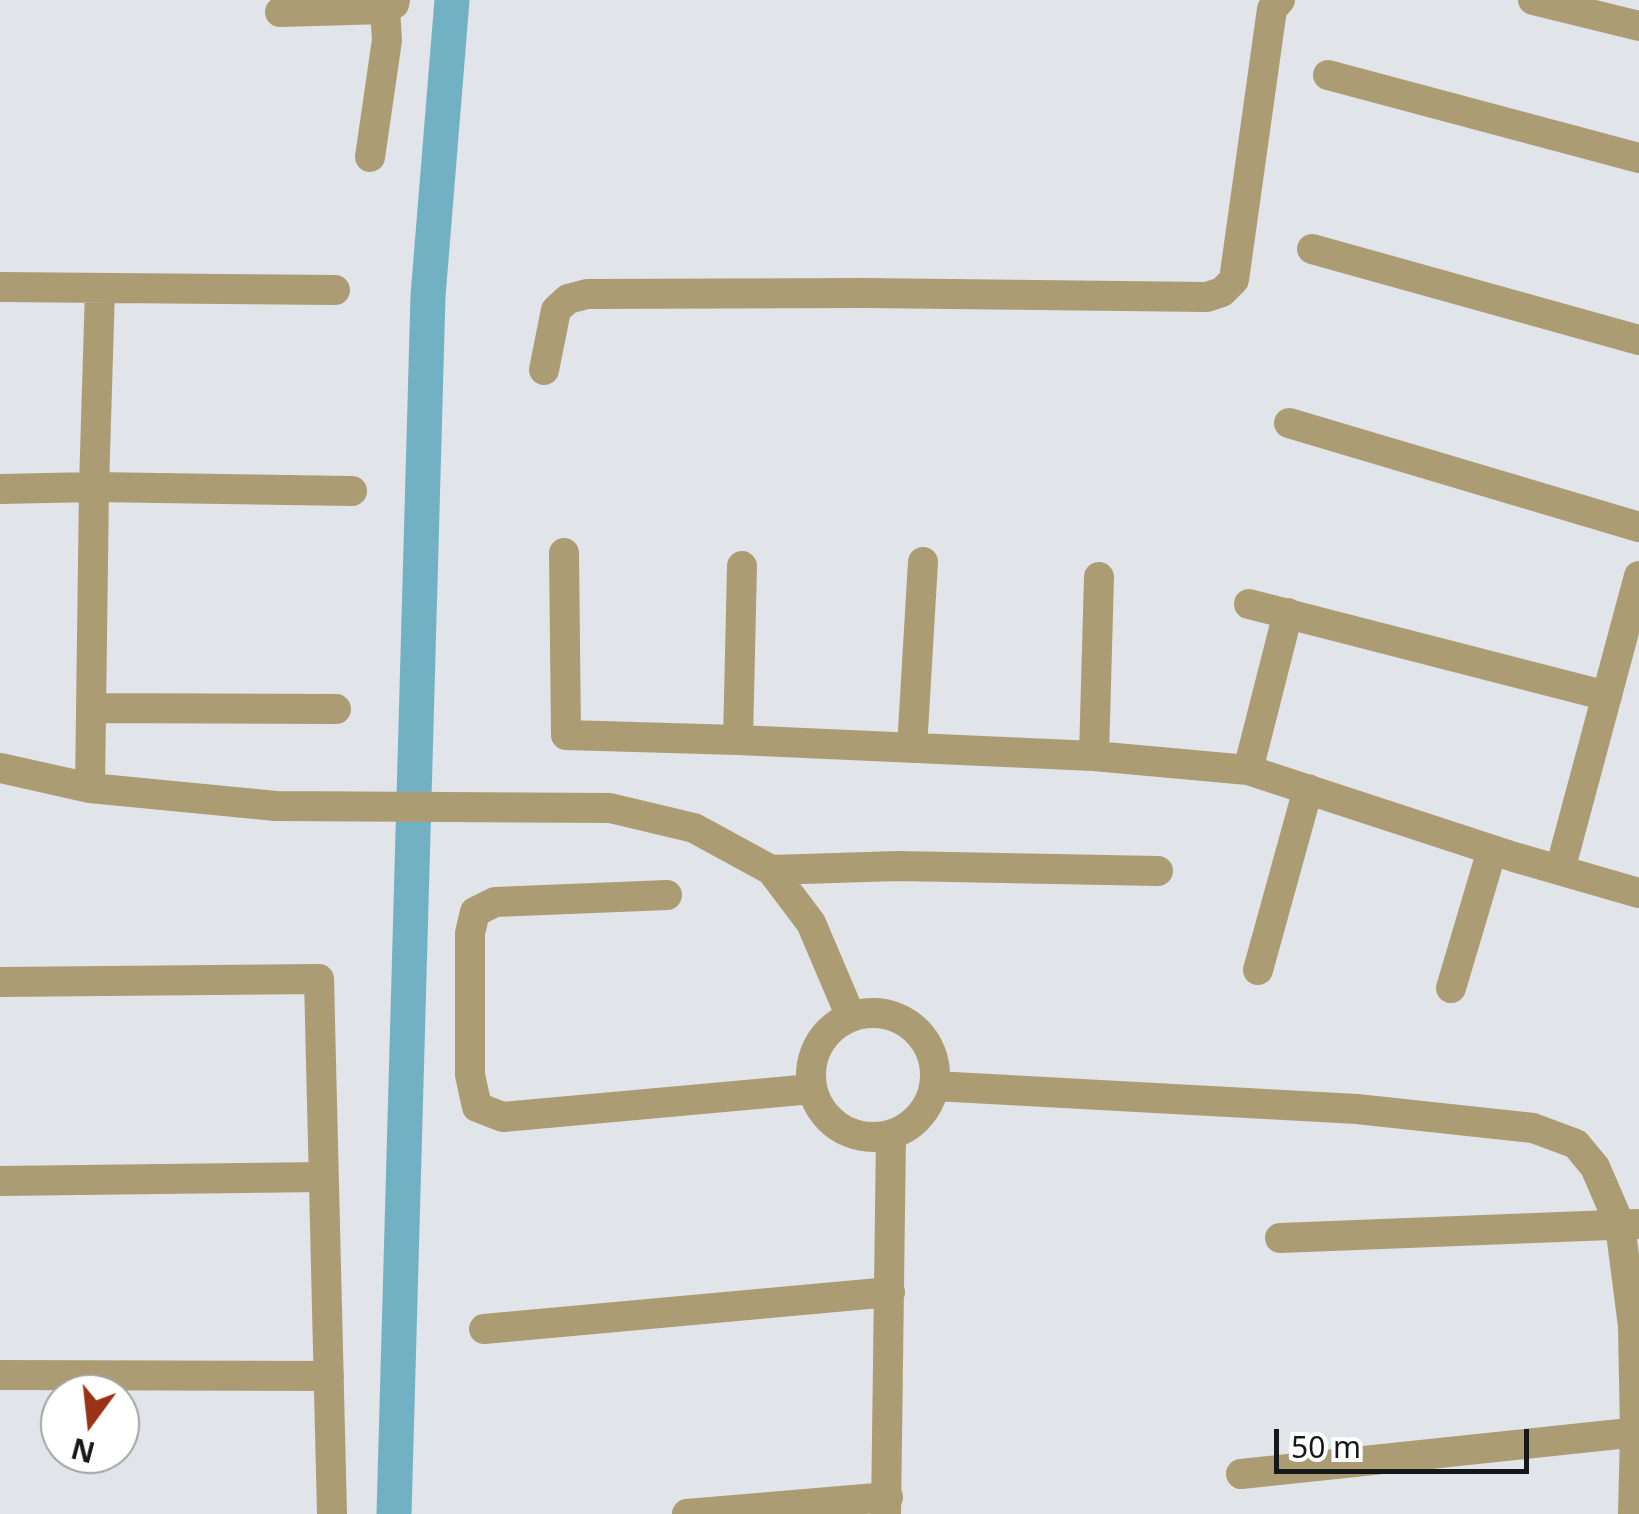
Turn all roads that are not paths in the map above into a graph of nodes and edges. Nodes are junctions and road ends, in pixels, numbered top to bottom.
1 (1280, 0) edge
2 (1533, 0) edge
3 (390, 5) edge
4 (280, 12) dead end
5 (1639, 26) edge
6 (1328, 75) dead end
7 (370, 158) dead end
8 (1639, 158) edge
9 (1312, 249) dead end
10 (0, 287) edge
11 (100, 290) junction
12 (335, 290) dead end
13 (1639, 340) edge
14 (544, 370) dead end
15 (1289, 424) dead end
16 (94, 487) junction
17 (0, 489) edge
18 (352, 491) dead end
19 (1639, 527) edge
20 (564, 553) dead end
21 (923, 562) dead end
22 (742, 566) dead end
23 (1639, 576) edge
24 (1099, 577) dead end
25 (1249, 604) dead end
26 (1288, 613) junction
27 (1607, 696) junction
28 (92, 708) junction
29 (336, 709) dead end
30 (738, 740) junction
31 (912, 748) junction
32 (1094, 756) junction
33 (0, 768) edge
34 (1248, 770) junction
35 (90, 788) junction
36 (1308, 789) junction
37 (1492, 850) junction
38 (771, 870) junction
39 (1560, 870) junction
40 (1158, 871) dead end
41 (1639, 893) edge
42 (667, 894) dead end
43 (1258, 970) dead end
44 (0, 982) edge
45 (1452, 988) dead end
46 (851, 1017) junction
47 (935, 1086) junction
48 (812, 1089) junction
49 (891, 1135) junction
50 (324, 1177) junction
51 (0, 1181) edge
52 (1630, 1224) edge
53 (1280, 1238) dead end
54 (890, 1292) junction
55 (484, 1329) dead end
56 (0, 1376) edge
57 (329, 1376) junction
58 (1637, 1433) edge
59 (1241, 1474) dead end
60 (887, 1506) edge
61 (332, 1514) edge
62 (686, 1514) edge
63 (1633, 1514) edge

1 - 14 street
2 - 5 street
3 - 4 street
3 - 7 street
6 - 8 street
9 - 13 street
10 - 11 street
11 - 12 street
11 - 16 street
15 - 19 street
16 - 17 street
16 - 18 street
16 - 28 street
20 - 30 street
21 - 31 street
22 - 30 street
23 - 27 street
24 - 32 street
25 - 26 street
26 - 27 street
26 - 34 street
27 - 39 street
28 - 29 street
28 - 35 street
30 - 31 street
31 - 32 street
32 - 34 street
33 - 35 street
34 - 36 street
35 - 38 street
36 - 37 street
36 - 43 street
37 - 39 street
37 - 45 street
38 - 40 street
38 - 46 street
39 - 41 street
42 - 48 street
44 - 50 street
46 - 47 street
46 - 48 street
47 - 49 street
47 - 52 street
48 - 49 street
49 - 54 street
50 - 51 street
50 - 57 street
52 - 53 street
52 - 58 street
54 - 55 street
54 - 60 street
56 - 57 street
57 - 61 street
58 - 59 street
58 - 63 street
60 - 62 street

